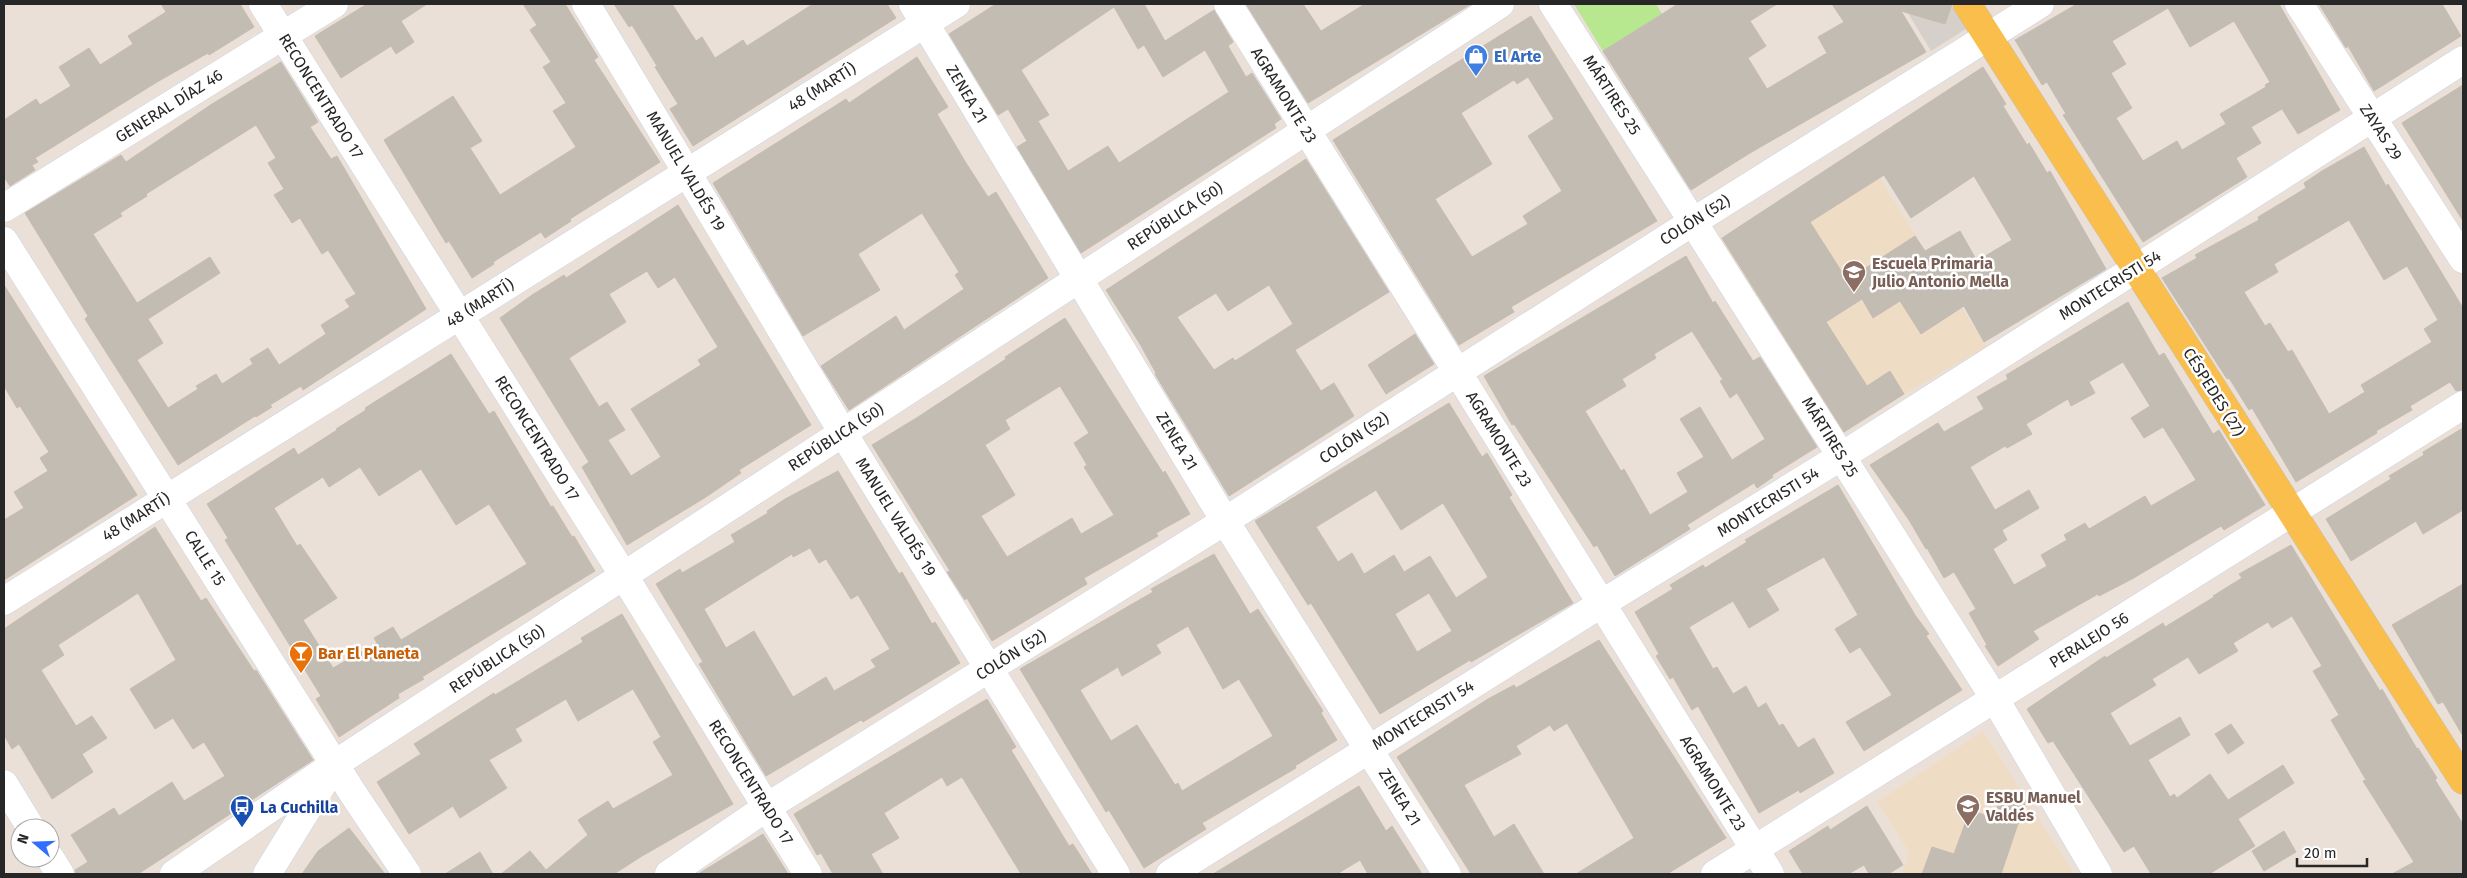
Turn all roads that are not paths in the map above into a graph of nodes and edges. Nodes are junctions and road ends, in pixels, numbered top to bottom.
1 (263, 4) edge
2 (334, 4) edge
3 (586, 4) edge
4 (956, 4) edge
5 (1228, 4) edge
6 (1500, 4) edge
7 (1553, 4) edge
8 (1967, 4) edge
9 (2040, 4) edge
10 (2300, 4) edge
11 (919, 13) edge
12 (282, 35) junction
13 (1988, 37) junction
14 (2463, 60) edge
15 (2373, 118) junction
16 (1306, 131) junction
17 (686, 171) junction
18 (4, 208) edge
19 (1693, 222) junction
20 (4, 241) edge
21 (2463, 259) edge
22 (2136, 269) junction
23 (1078, 279) junction
24 (460, 315) junction
25 (1458, 372) junction
26 (2463, 405) edge
27 (843, 433) junction
28 (1842, 456) junction
29 (168, 498) junction
30 (2291, 512) junction
31 (1225, 520) junction
32 (624, 576) junction
33 (4, 601) edge
34 (1601, 604) junction
35 (989, 669) junction
36 (1994, 699) junction
37 (1369, 748) junction
38 (335, 764) junction
39 (2463, 780) edge
40 (4, 784) edge
41 (767, 807) junction
42 (25, 818) edge
43 (1754, 849) junction
44 (174, 874) edge
45 (267, 874) edge
46 (408, 874) edge
47 (669, 874) edge
48 (808, 874) edge
49 (1116, 874) edge
50 (1170, 874) edge
51 (1447, 874) edge
52 (1715, 874) edge
53 (1770, 874) edge
54 (2098, 874) edge

1 - 12 street, RECONCENTRADO 17
2 - 12 street, GENERAL DÍAZ 46
3 - 17 street, MANUEL VALDÉS 19
4 - 11 street, 48 (MARTÍ)
5 - 16 street, AGRAMONTE 23
6 - 16 street, REPÚBLICA (50)
7 - 19 street, MÁRTIRES 25
8 - 13 main road, CÉSPEDES (27)
9 - 13 street, COLÓN (52)
10 - 15 street, ZAYAS 29
11 - 17 street, 48 (MARTÍ)
11 - 23 street, ZENEA 21
12 - 18 street, GENERAL DÍAZ 46
12 - 24 street, RECONCENTRADO 17
13 - 19 street, COLÓN (52)
13 - 22 main road, CÉSPEDES (27)
14 - 15 street, MONTECRISTI 54
15 - 21 street, ZAYAS 29
15 - 22 street, MONTECRISTI 54
16 - 23 street, REPÚBLICA (50)
16 - 25 street, AGRAMONTE 23
17 - 24 street, 48 (MARTÍ)
17 - 27 street, MANUEL VALDÉS 19
19 - 25 street, COLÓN (52)
19 - 28 street, MÁRTIRES 25
20 - 29 street, CALLE 15
22 - 28 street, MONTECRISTI 54
22 - 30 main road, CÉSPEDES (27)
23 - 27 street, REPÚBLICA (50)
23 - 31 street, ZENEA 21
24 - 29 street, 48 (MARTÍ)
24 - 32 street, RECONCENTRADO 17
25 - 31 street, COLÓN (52)
25 - 34 street, AGRAMONTE 23
26 - 30 street, PERALEJO 56
27 - 32 street, REPÚBLICA (50)
27 - 35 street, MANUEL VALDÉS 19
28 - 34 street, MONTECRISTI 54
28 - 36 street, MÁRTIRES 25
29 - 33 street, 48 (MARTÍ)
29 - 38 street, CALLE 15
30 - 36 street, PERALEJO 56
30 - 39 main road, CÉSPEDES (27)
31 - 35 street, COLÓN (52)
31 - 37 street, ZENEA 21
32 - 38 street, REPÚBLICA (50)
32 - 41 street, RECONCENTRADO 17
34 - 37 street, MONTECRISTI 54
34 - 43 street, AGRAMONTE 23
35 - 41 street, COLÓN (52)
35 - 49 street, MANUEL VALDÉS 19
36 - 43 street, PERALEJO 56
36 - 54 street, MÁRTIRES 25
37 - 50 street, MONTECRISTI 54
37 - 51 street, ZENEA 21
38 - 44 street, REPÚBLICA (50)
38 - 45 street
38 - 46 street, CALLE 15
40 - 42 street
41 - 47 street, COLÓN (52)
41 - 48 street, RECONCENTRADO 17
43 - 52 street, PERALEJO 56
43 - 53 street, AGRAMONTE 23

